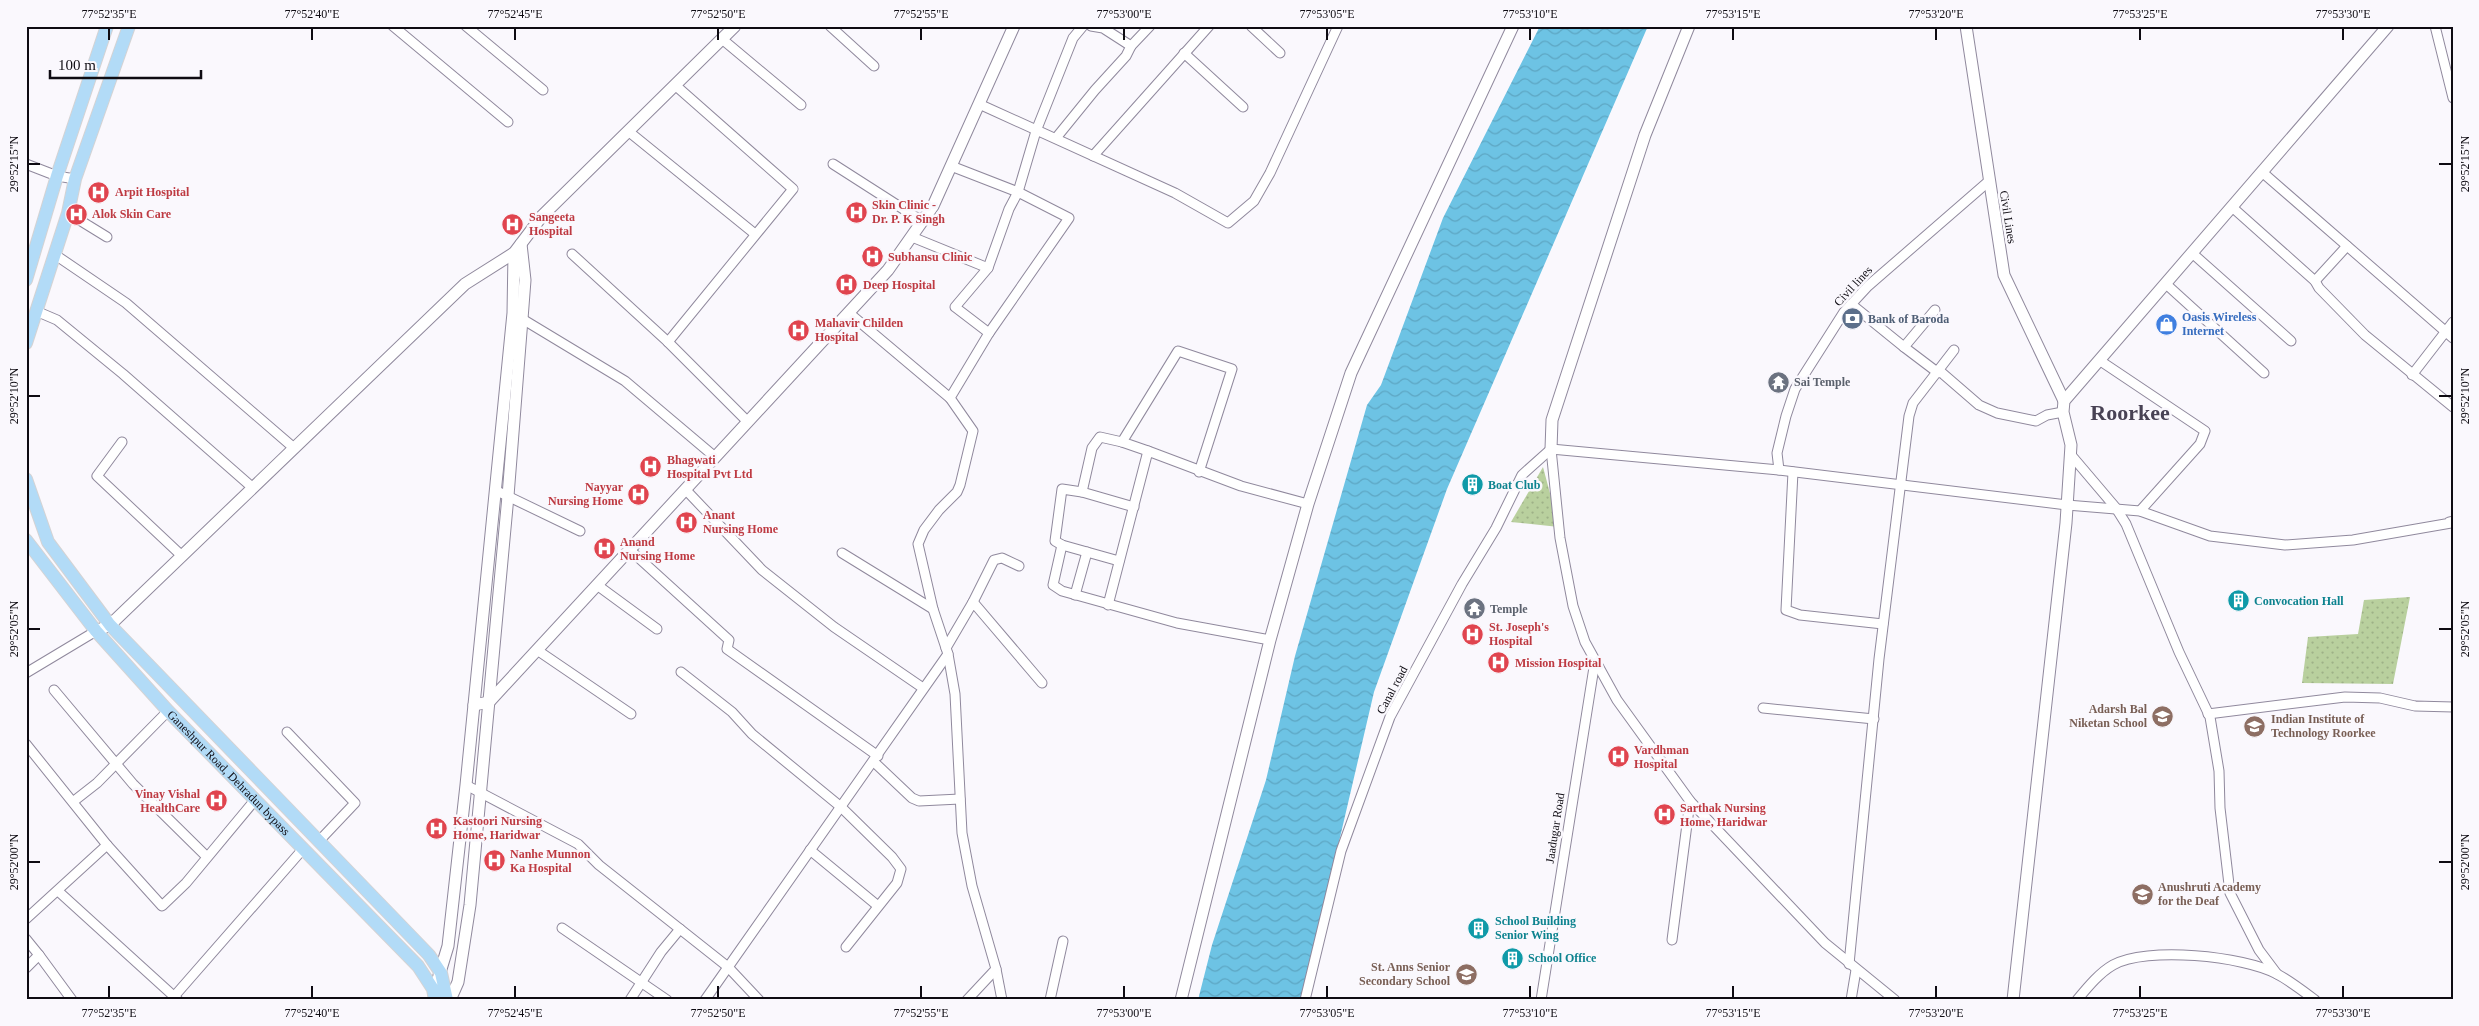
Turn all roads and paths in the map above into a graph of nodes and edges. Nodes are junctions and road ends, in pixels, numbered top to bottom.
1 (107, 26) edge
2 (129, 26) edge
3 (392, 26) edge
4 (466, 26) edge
5 (735, 26) edge
6 (830, 26) edge
7 (1014, 26) edge
8 (1083, 26) edge
9 (1091, 26) edge
10 (1150, 26) edge
11 (1209, 26) edge
12 (1251, 26) edge
13 (1338, 26) edge
14 (1513, 26) edge
15 (1689, 26) edge
16 (1966, 26) edge
17 (2388, 26) edge
18 (2434, 26) edge
19 (722, 39) junction
20 (1131, 46) junction
21 (1184, 53) junction
22 (1280, 53) dead end
23 (874, 66) dead end
24 (675, 85) junction
25 (543, 90) dead end
26 (2453, 98) edge
27 (979, 104) junction
28 (801, 105) dead end
29 (1243, 107) dead end
30 (508, 122) dead end
31 (628, 131) junction
32 (1036, 131) junction
33 (1056, 138) junction
34 (1093, 156) junction
35 (26, 164) edge
36 (833, 164) dead end
37 (951, 166) junction
38 (2262, 172) junction
39 (57, 176) junction
40 (75, 179) junction
41 (1989, 180) junction
42 (1018, 192) junction
43 (2232, 206) junction
44 (68, 213) junction
45 (922, 221) junction
46 (755, 234) junction
47 (107, 237) dead end
48 (912, 237) junction
49 (2346, 246) junction
50 (517, 248) junction
51 (2192, 253) junction
52 (54, 254) junction
53 (572, 254) dead end
54 (988, 268) junction
55 (26, 280) edge
56 (2315, 281) junction
57 (2166, 284) junction
58 (1851, 304) junction
59 (1935, 310) dead end
60 (36, 311) junction
61 (849, 313) junction
62 (517, 316) junction
63 (2453, 322) edge
64 (2444, 332) junction
65 (989, 333) junction
66 (2453, 338) edge
67 (2291, 341) dead end
68 (668, 342) junction
69 (26, 343) edge
70 (1904, 347) junction
71 (1954, 350) dead end
72 (2099, 360) junction
73 (1937, 372) junction
74 (2264, 373) dead end
75 (2412, 375) junction
76 (950, 398) junction
77 (2063, 406) junction
78 (2453, 407) edge
79 (748, 422) junction
80 (122, 442) dead end
81 (1122, 442) junction
82 (294, 448) junction
83 (1551, 449) junction
84 (1148, 451) junction
85 (2070, 456) junction
86 (715, 457) junction
87 (1779, 470) junction
88 (1199, 472) junction
89 (1793, 472) junction
90 (26, 479) edge
91 (1899, 485) junction
92 (253, 488) junction
93 (686, 490) junction
94 (497, 491) junction
95 (1082, 492) junction
96 (508, 496) junction
97 (1308, 504) junction
98 (2067, 505) junction
99 (1134, 507) junction
100 (2116, 508) junction
101 (2140, 511) junction
102 (2453, 521) edge
103 (580, 531) dead end
104 (26, 540) edge
105 (1062, 545) junction
106 (630, 550) junction
107 (1087, 552) junction
108 (842, 553) dead end
109 (182, 556) junction
110 (1120, 562) junction
111 (1020, 566) dead end
112 (597, 585) junction
113 (1075, 595) junction
114 (973, 602) junction
115 (1108, 605) junction
116 (933, 609) junction
117 (1884, 624) junction
118 (110, 625) junction
119 (656, 629) dead end
120 (96, 631) junction
121 (1270, 640) junction
122 (537, 650) junction
123 (947, 651) junction
124 (1595, 660) junction
125 (681, 672) dead end
126 (26, 673) edge
127 (1042, 683) dead end
128 (923, 688) junction
129 (54, 690) dead end
130 (489, 702) junction
131 (474, 705) junction
132 (2453, 707) edge
133 (1763, 708) dead end
134 (168, 711) junction
135 (631, 714) dead end
136 (2208, 714) junction
137 (1874, 719) junction
138 (287, 732) dead end
139 (26, 744) edge
140 (876, 759) junction
141 (116, 761) junction
142 (466, 785) junction
143 (480, 793) junction
144 (960, 799) junction
145 (255, 800) junction
146 (74, 801) junction
147 (1690, 801) junction
148 (841, 807) junction
149 (319, 841) junction
150 (108, 845) junction
151 (303, 849) junction
152 (810, 850) junction
153 (206, 856) junction
154 (58, 891) junction
155 (878, 906) junction
156 (26, 920) edge
157 (562, 928) dead end
158 (680, 929) junction
159 (26, 940) edge
160 (1672, 940) dead end
161 (1063, 941) dead end
162 (846, 947) dead end
163 (39, 956) junction
164 (728, 967) junction
165 (1853, 967) junction
166 (26, 968) edge
167 (996, 969) junction
168 (441, 972) junction
169 (2277, 974) junction
170 (642, 981) junction
171 (434, 994) edge
172 (174, 999) edge
173 (72, 1000) edge
174 (448, 1000) edge
175 (630, 1000) edge
176 (667, 1000) edge
177 (705, 1000) edge
178 (760, 1000) edge
179 (967, 1000) edge
180 (1002, 1000) edge
181 (1051, 1000) edge
182 (1181, 1000) edge
183 (1305, 1000) edge
184 (1541, 1000) edge
185 (1851, 1000) edge
186 (1895, 1000) edge
187 (2013, 1000) edge
188 (2077, 1000) edge
189 (2315, 1000) edge

1 - 39 main road
2 - 40 main road
3 - 30 street
4 - 25 street
5 - 19 street
6 - 23 street
7 - 27 street
8 - 32 street
9 - 20 street
10 - 20 street
11 - 21 street
12 - 22 street
13 - 34 street
14 - 97 street
15 - 83 street
16 - 41 street, Civil Lines
17 - 38 street
18 - 26 street
19 - 24 street
19 - 28 street
20 - 33 street
21 - 29 street
21 - 34 street
24 - 31 street
24 - 46 street
27 - 32 street
27 - 37 street
31 - 46 street
31 - 50 street
32 - 33 street
32 - 42 street
33 - 34 street
35 - 39 street
36 - 45 street
37 - 42 street
37 - 45 street
38 - 43 street
38 - 49 street
39 - 40 street
39 - 55 main road
40 - 44 main road
41 - 58 street, Civil lines
41 - 77 street, Civil Lines
42 - 54 street
42 - 65 street
43 - 51 street
43 - 56 street
44 - 47 street
44 - 52 main road
45 - 48 street
46 - 68 street
48 - 54 street
48 - 61 street
49 - 56 street
49 - 64 street
50 - 62 street
50 - 82 street
51 - 57 street
51 - 67 street
52 - 60 main road
52 - 82 street
53 - 68 street
54 - 65 street
56 - 75 street
57 - 72 street
57 - 74 street
58 - 70 street
58 - 87 street, Civil lines
59 - 70 street
60 - 69 main road
60 - 92 street
61 - 76 street
61 - 79 street
62 - 86 street
62 - 94 street
62 - 96 street
63 - 64 street
64 - 66 street
64 - 75 street
65 - 76 street
68 - 79 street
70 - 73 street
71 - 73 street
72 - 77 street
72 - 101 street
73 - 77 street
73 - 91 street
75 - 78 street
76 - 116 street
77 - 85 street, Civil Lines
79 - 86 street
80 - 109 street
81 - 84 street
81 - 88 street
81 - 95 street
82 - 92 street
83 - 87 street
83 - 124 street
83 - 183 street, Canal road
84 - 88 street
84 - 99 street
85 - 98 street, Civil Lines
85 - 100 street
86 - 93 street
87 - 89 street
88 - 97 street
89 - 91 street
89 - 117 street
90 - 118 main road
91 - 98 street
91 - 117 street
92 - 109 street
93 - 106 street
93 - 128 street
94 - 96 street
94 - 131 street
95 - 99 street
95 - 105 street
96 - 103 street
96 - 130 street
97 - 121 street
98 - 100 street
98 - 187 street, Civil Lines
99 - 110 street
100 - 101 street
100 - 136 street
101 - 102 street
104 - 120 main road, Ganeshpur Road, Dehradun bypass
105 - 107 street
105 - 113 street
106 - 112 street
106 - 140 street
107 - 110 street
107 - 113 street
108 - 116 street
109 - 118 street
110 - 115 street
111 - 114 street
112 - 119 street
112 - 122 street
113 - 115 street
114 - 123 street
114 - 127 street
115 - 121 street
116 - 123 street
117 - 137 street
118 - 120 street
118 - 149 main road
120 - 126 street
120 - 134 main road, Ganeshpur Road, Dehradun bypass
121 - 182 street
122 - 130 street
122 - 135 street
123 - 128 street
123 - 144 street
124 - 147 street
124 - 184 street, Jaadugar Road
125 - 148 street
128 - 140 street
129 - 141 street
130 - 131 street
130 - 143 street
131 - 142 street
132 - 136 street
133 - 137 street
134 - 141 street
134 - 145 main road, Ganeshpur Road, Dehradun bypass
136 - 169 street
137 - 165 street
138 - 149 street
139 - 146 street
140 - 144 street
140 - 148 street
141 - 146 street
141 - 153 street
142 - 143 street
142 - 168 street
143 - 158 street
143 - 174 street
144 - 167 street
145 - 151 main road, Ganeshpur Road, Dehradun bypass
145 - 153 street
146 - 150 street
147 - 160 street
147 - 165 street
148 - 152 street
148 - 155 street
149 - 168 main road
150 - 153 street
150 - 154 street
151 - 171 main road, Ganeshpur Road, Dehradun bypass
151 - 172 street
152 - 155 street
152 - 164 street
154 - 156 street
154 - 172 street
155 - 162 street
157 - 170 street
158 - 164 street
158 - 170 street
159 - 163 street
161 - 181 street
163 - 166 street
163 - 173 street
164 - 177 street
164 - 178 street
165 - 185 street
165 - 186 street
167 - 179 street
167 - 180 street
168 - 171 street
168 - 174 main road
169 - 188 street
169 - 189 street
170 - 175 street
170 - 176 street

